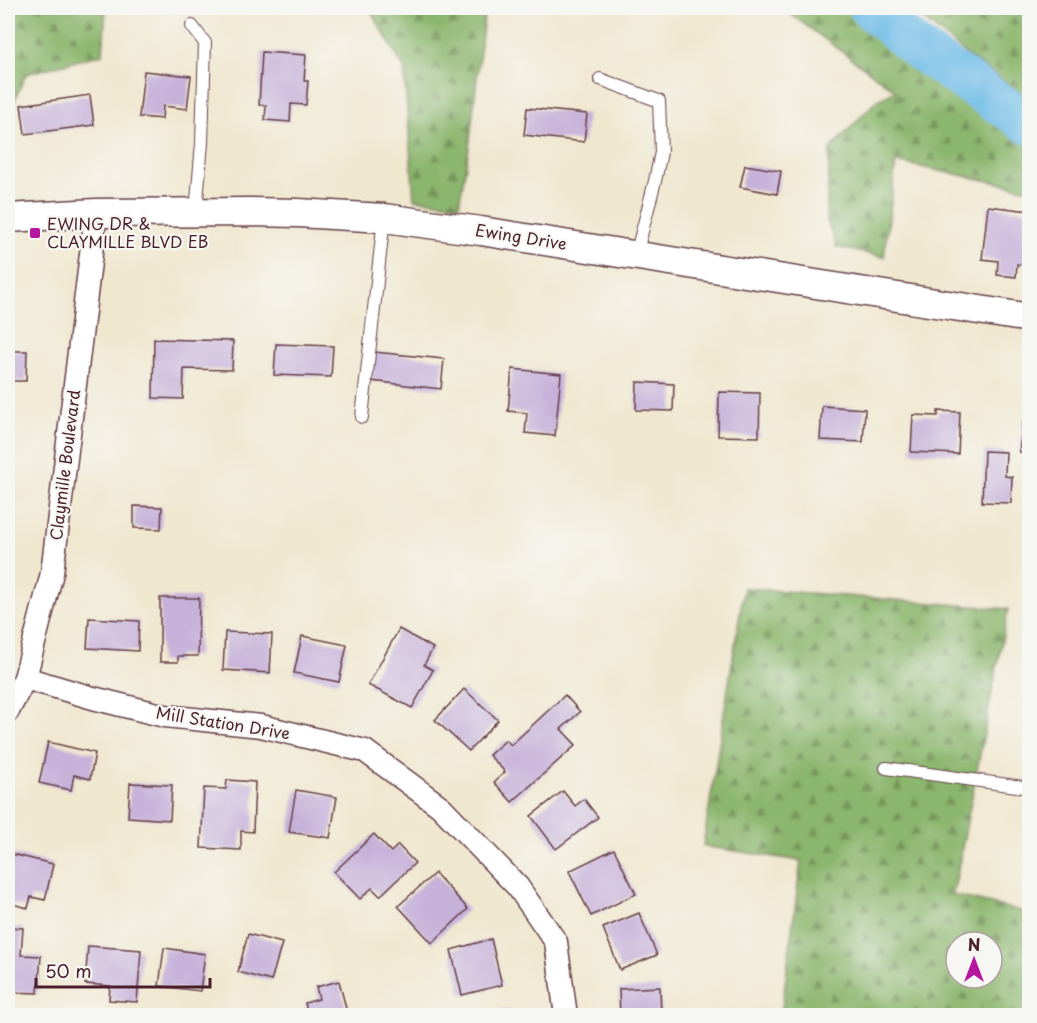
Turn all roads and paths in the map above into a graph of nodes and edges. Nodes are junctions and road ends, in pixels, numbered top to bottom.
1 (192, 26) dead end
2 (600, 80) dead end
3 (196, 212) junction
4 (96, 213) junction
5 (8, 218) edge
6 (384, 218) junction
7 (636, 255) junction
8 (1029, 318) edge
9 (362, 417) dead end
10 (25, 678) junction
11 (8, 711) edge
12 (886, 768) dead end
13 (1029, 788) edge
14 (566, 1016) edge

1 - 3 lane
2 - 7 lane
3 - 4 street, Ewing Drive
3 - 6 street, Ewing Drive
4 - 5 street, Ewing Drive
4 - 10 street, Claymille Boulevard
6 - 7 street, Ewing Drive
6 - 9 lane
7 - 8 street, Ewing Drive
10 - 11 street, Claymille Boulevard
10 - 14 street, Mill Station Drive
12 - 13 lane

